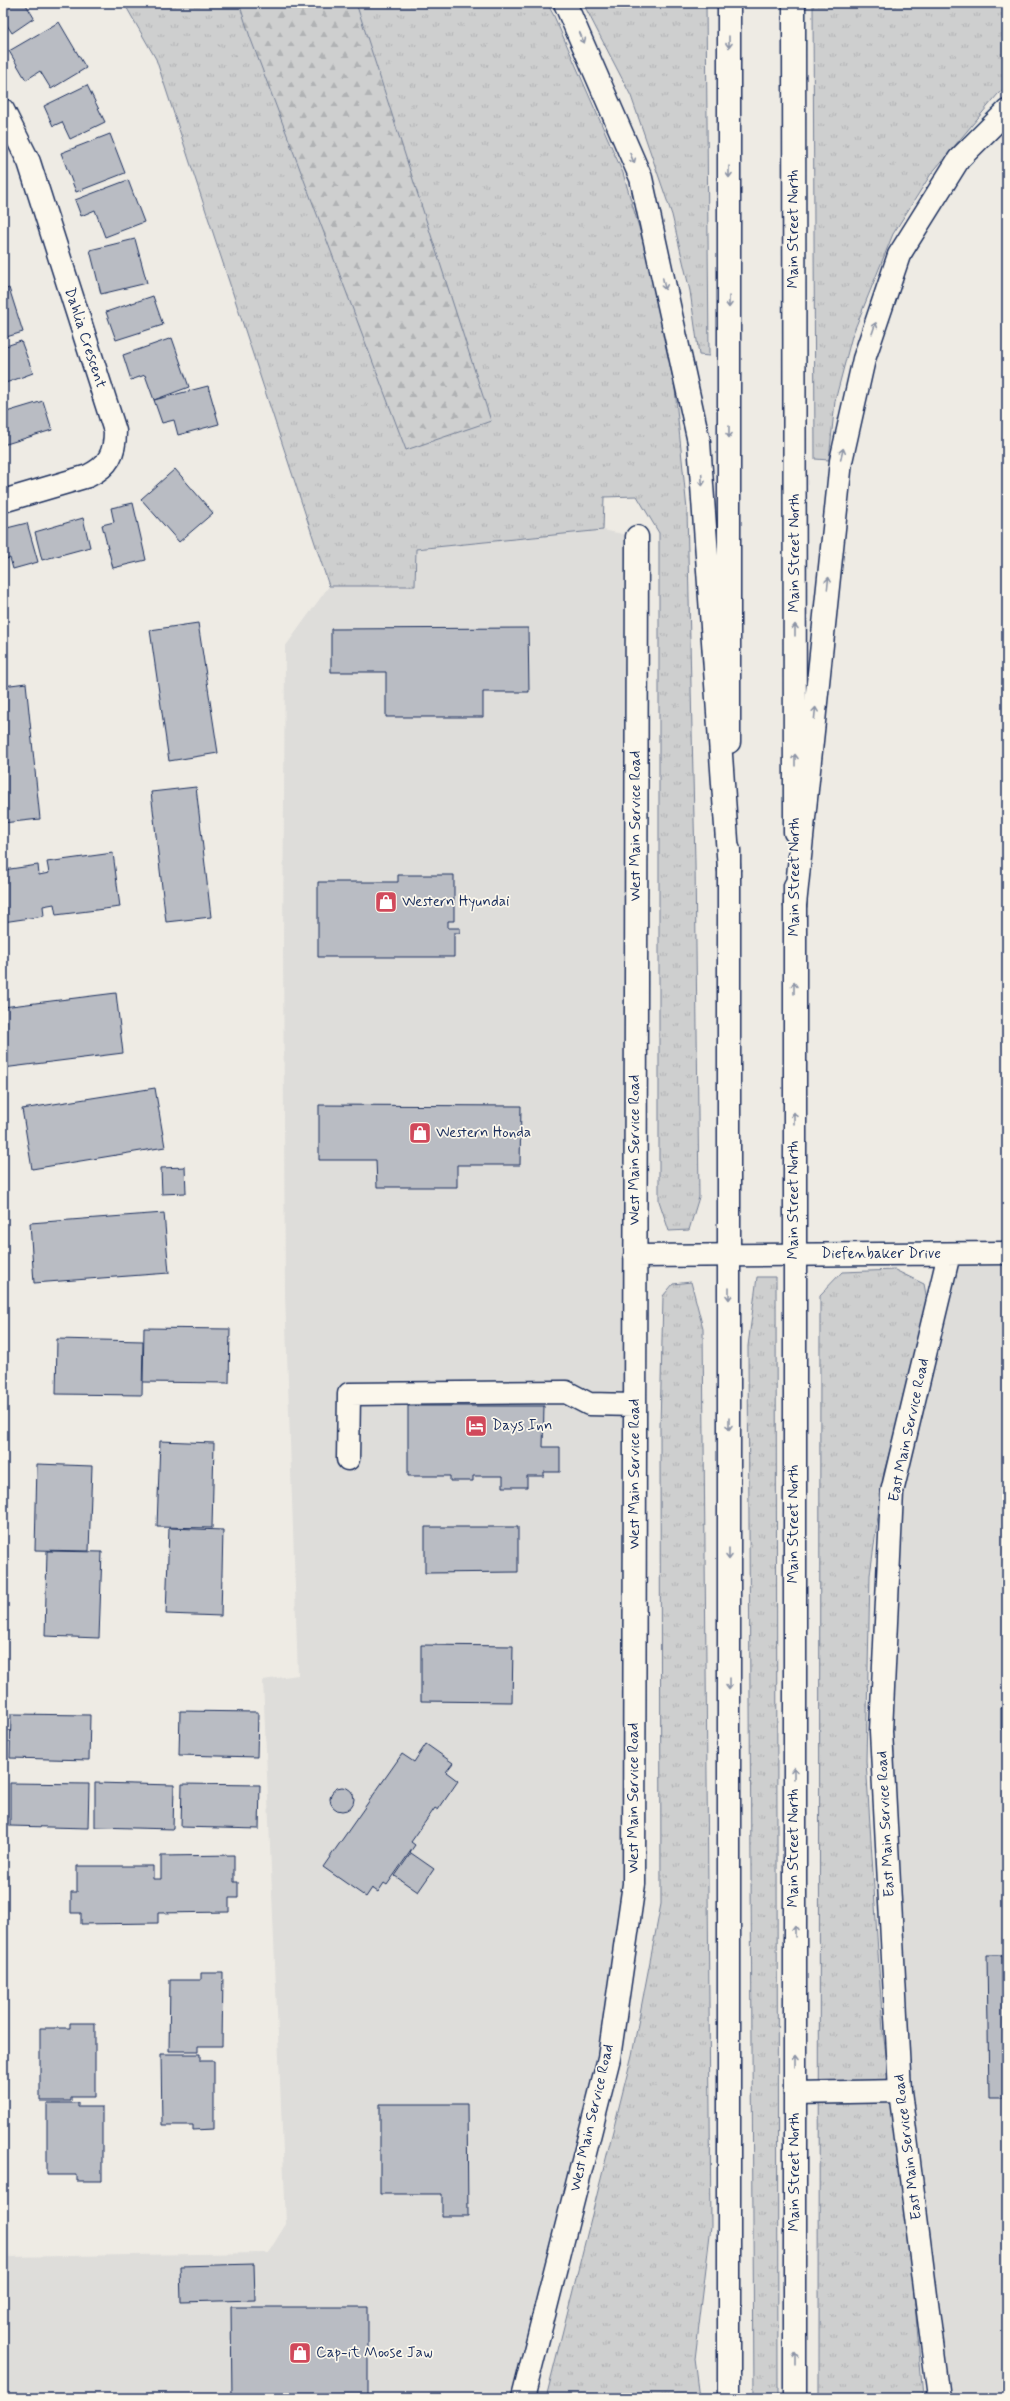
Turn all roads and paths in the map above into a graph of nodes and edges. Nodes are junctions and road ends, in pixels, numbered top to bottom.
1 (565, 3) edge
2 (729, 3) edge
3 (794, 3) edge
4 (3, 110) edge
5 (1007, 111) edge
6 (3, 501) edge
7 (637, 537) dead end
8 (729, 869) junction
9 (795, 905) junction
10 (1007, 1253) edge
11 (949, 1254) junction
12 (729, 1255) junction
13 (793, 1255) junction
14 (635, 1256) junction
15 (635, 1405) junction
16 (348, 1459) dead end
17 (900, 2091) junction
18 (795, 2093) junction
19 (523, 2398) edge
20 (729, 2398) edge
21 (795, 2398) edge
22 (939, 2398) edge

1 -> 8 main road
2 -> 8 main road
9 -> 3 main road, Main Street North
4 - 6 main road, Dahlia Crescent
9 -> 5 main road
7 - 14 main road, West Main Service Road
8 - 12 main road
13 -> 9 main road, Main Street North
10 - 11 main road, Diefenbaker Drive
11 - 13 main road, Diefenbaker Drive
11 - 17 main road, East Main Service Road
12 - 13 main road, Diefenbaker Drive
12 - 14 main road, Diefenbaker Drive
12 -> 20 main road
18 -> 13 main road, Main Street North
14 - 15 main road, West Main Service Road
15 - 16 main road
15 - 19 main road, West Main Service Road
17 - 18 main road
17 - 22 main road, East Main Service Road
21 -> 18 main road, Main Street North

